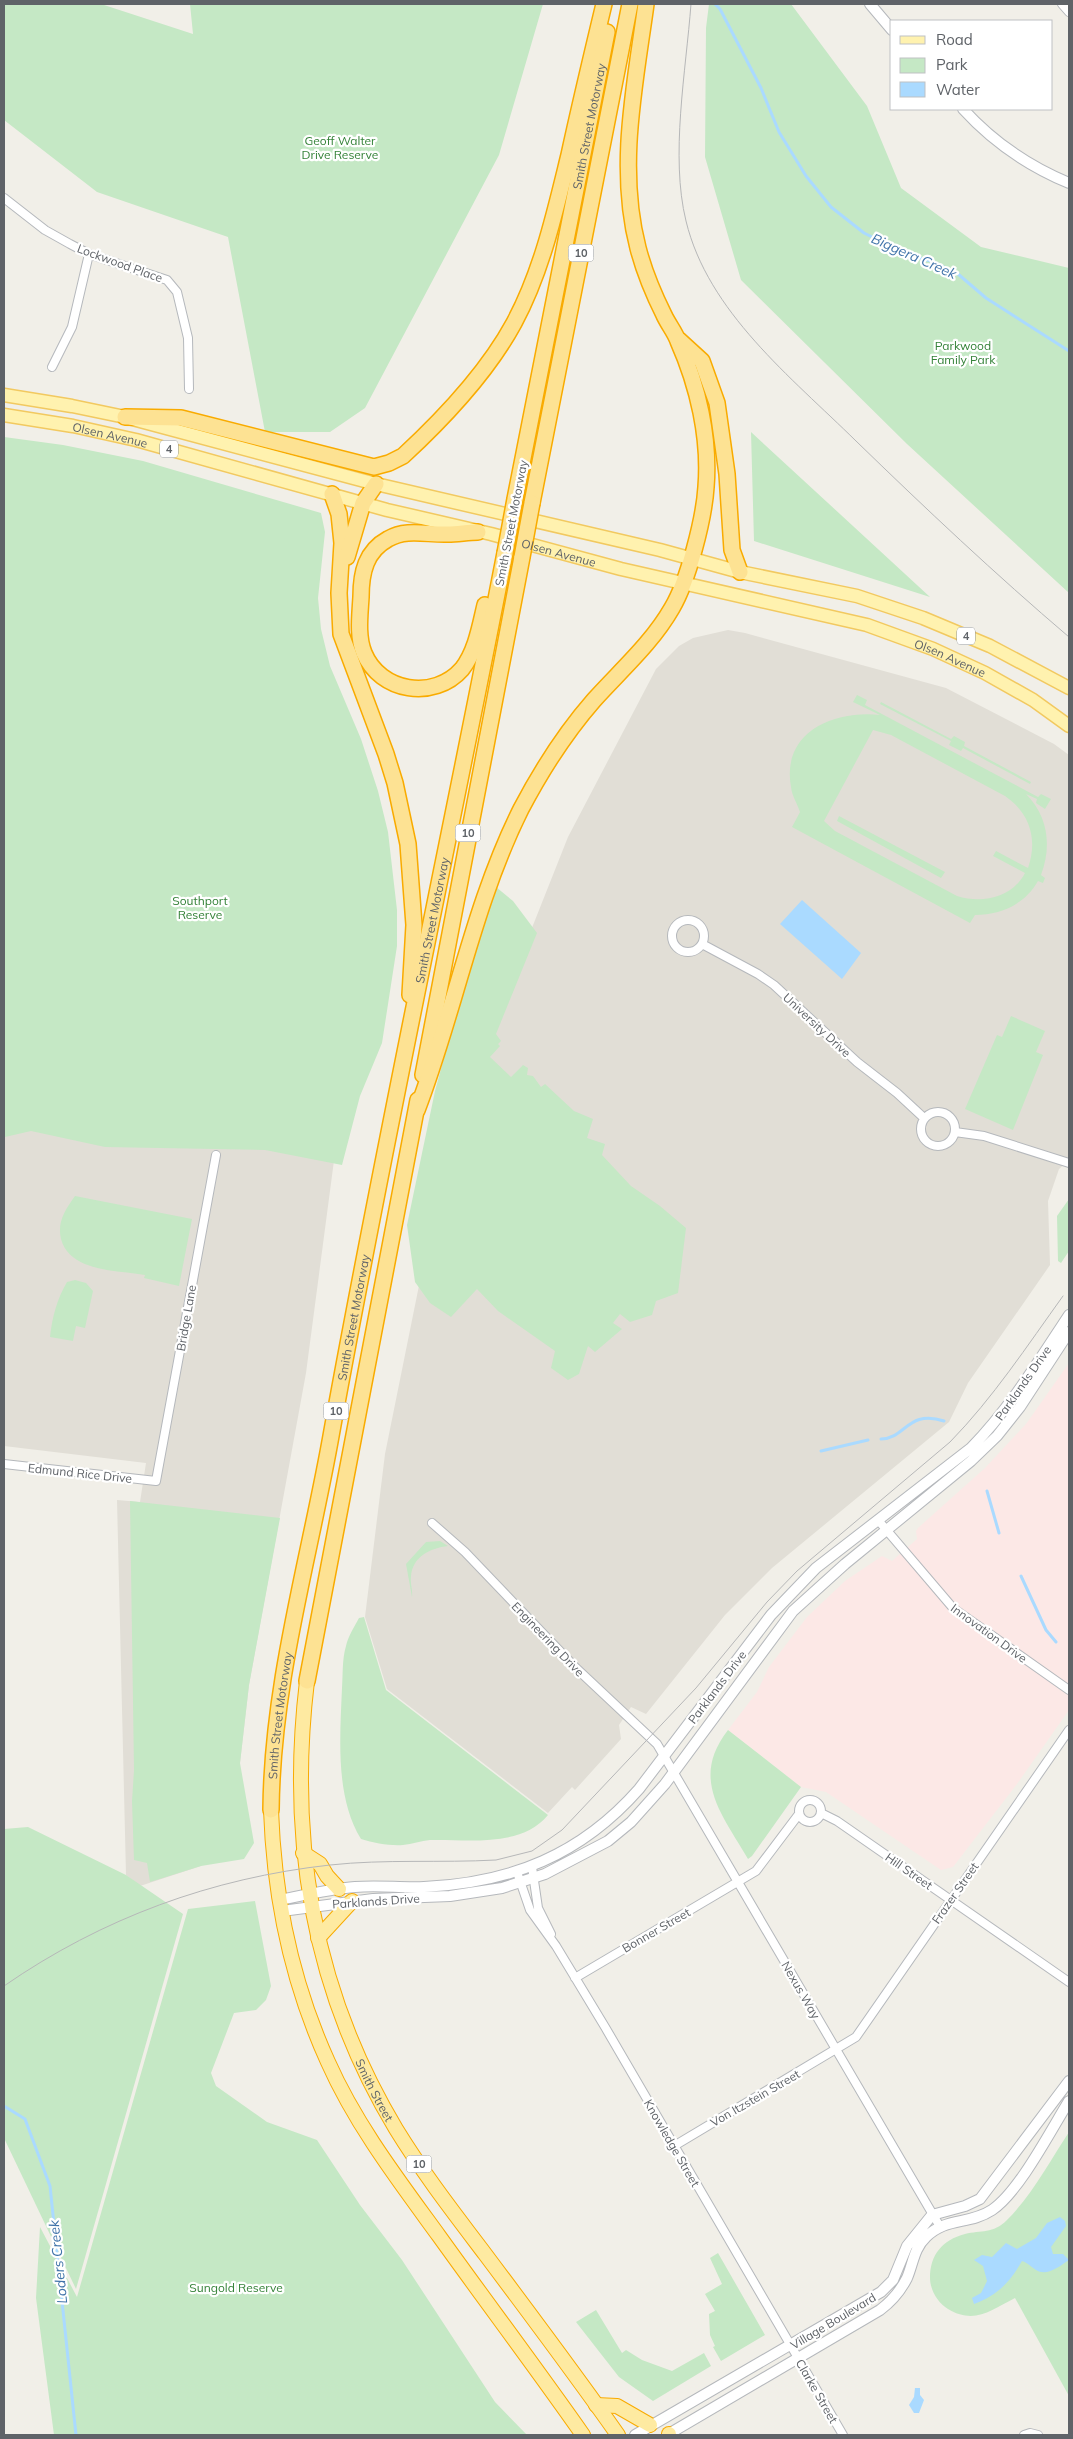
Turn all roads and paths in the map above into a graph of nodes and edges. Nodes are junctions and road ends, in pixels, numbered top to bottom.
1 (604, 4) edge
2 (613, 4) edge
3 (630, 4) edge
4 (646, 4) edge
5 (870, 4) edge
6 (1062, 4) edge
7 (1069, 12) edge
8 (890, 28) edge
9 (964, 110) edge
10 (1069, 184) edge
11 (4, 199) edge
12 (89, 254) junction
13 (678, 339) junction
14 (52, 366) dead end
15 (189, 389) dead end
16 (4, 395) edge
17 (4, 415) edge
18 (125, 417) junction
19 (376, 484) junction
20 (332, 494) junction
21 (363, 503) junction
22 (478, 532) junction
23 (505, 553) junction
24 (690, 558) junction
25 (740, 572) junction
26 (341, 573) junction
27 (682, 584) junction
28 (1069, 688) edge
29 (1069, 726) edge
30 (702, 944) junction
31 (412, 1014) junction
32 (417, 1110) junction
33 (924, 1118) junction
34 (955, 1132) junction
35 (216, 1155) dead end
36 (1069, 1163) edge
37 (1069, 1315) edge
38 (1069, 1332) edge
39 (4, 1464) edge
40 (156, 1481) joint
41 (878, 1520) junction
42 (432, 1522) dead end
43 (887, 1530) junction
44 (307, 1680) joint
45 (1069, 1690) edge
46 (1069, 1730) edge
47 (665, 1754) junction
48 (674, 1770) junction
49 (272, 1810) joint
50 (821, 1813) junction
51 (799, 1814) junction
52 (303, 1853) junction
53 (532, 1867) junction
54 (517, 1872) junction
55 (534, 1879) junction
56 (738, 1882) junction
57 (520, 1883) junction
58 (339, 1889) junction
59 (310, 1900) junction
60 (950, 1900) junction
61 (352, 1901) junction
62 (281, 1905) junction
63 (318, 1938) junction
64 (552, 1941) junction
65 (575, 1978) junction
66 (1069, 1982) edge
67 (836, 2051) junction
68 (1069, 2081) edge
69 (1069, 2101) edge
70 (674, 2146) junction
71 (932, 2215) junction
72 (939, 2225) junction
73 (790, 2346) junction
74 (798, 2359) junction
75 (596, 2405) junction
76 (650, 2425) junction
77 (583, 2435) edge
78 (618, 2435) edge
79 (634, 2435) edge
80 (669, 2435) edge
81 (843, 2435) edge
82 (1024, 2435) edge
83 (1038, 2435) edge

1 - 18 highway
2 - 23 highway, Smith Street Motorway / 10, bridge
3 - 32 highway, Smith Street Motorway / 10, bridge
4 - 13 highway
5 - 8 street
6 - 7 street
9 - 10 street
11 - 12 street, Lockwood Place
12 - 14 street
12 - 15 street, Lockwood Place
13 - 24 highway
13 - 25 highway
16 - 18 main road, Olsen Avenue / 4
17 - 20 main road, Olsen Avenue / 4
18 - 19 main road, Olsen Avenue / 4
19 - 21 highway
19 - 24 main road, Olsen Avenue / 4
20 - 21 main road, Olsen Avenue / 4
20 - 26 highway
21 - 22 main road, Olsen Avenue / 4
21 - 26 highway
22 - 23 highway
22 - 27 main road, Olsen Avenue / 4
23 - 31 highway, Smith Street Motorway / 10
24 - 25 main road, Olsen Avenue / 4
24 - 27 highway
25 - 28 main road, Olsen Avenue / 4
26 - 31 highway
27 - 29 main road, Olsen Avenue / 4
27 - 32 highway
30 - 30 street
30 - 33 street, University Drive
31 - 49 highway, Smith Street Motorway / 10
32 - 44 highway, Smith Street Motorway / 10
33 - 34 street
33 - 34 street
34 - 36 street
35 - 40 street, Bridge Lane
37 - 41 street, Parklands Drive
38 - 43 street, Parklands Drive
39 - 40 street, Edmund Rice Drive
41 - 43 street, Innovation Drive
41 - 47 street, Parklands Drive
42 - 47 street, Engineering Drive
43 - 45 street, Innovation Drive
43 - 48 street, Parklands Drive
44 - 52 highway, Smith Street / 10
46 - 60 street, Frazer Street
47 - 48 street, Nexus Way
47 - 53 street, Parklands Drive
48 - 55 street, Parklands Drive
48 - 56 street, Nexus Way
49 - 62 highway, 10
50 - 51 street
50 - 51 street
50 - 60 street, Hill Street
51 - 56 street
52 - 58 highway
52 - 59 highway, Smith Street / 10
53 - 54 street, Parklands Drive
53 - 55 street, Knowledge Street
54 - 57 street, Knowledge Street
54 - 58 street, Parklands Drive
55 - 57 street, Parklands Drive
55 - 64 street, Knowledge Street
56 - 65 street, Bonner Street
56 - 67 street, Nexus Way
57 - 61 street, Parklands Drive
57 - 64 street, Knowledge Street
58 - 59 street, Parklands Drive
59 - 61 street, Parklands Drive
59 - 62 street, Parklands Drive
59 - 63 highway, Smith Street / 10
60 - 66 street, Hill Street
60 - 67 street, Frazer Street
61 - 63 highway
62 - 77 highway, 10
63 - 75 highway, Smith Street / 10
64 - 65 street, Knowledge Street
65 - 70 street, Knowledge Street
67 - 70 street, Von Itzstein Street
67 - 71 street, Nexus Way
68 - 71 street
69 - 72 street
70 - 73 street, Knowledge Street
71 - 72 street, Nexus Way
71 - 73 street, Village Boulevard
72 - 74 street, Village Boulevard
73 - 74 street, Clarke Street
73 - 76 street, Village Boulevard
74 - 80 street, Village Boulevard
74 - 81 street, Clarke Street
75 - 76 highway
75 - 78 highway, Smith Street / 10
76 - 79 street, Village Boulevard
82 - 83 street

